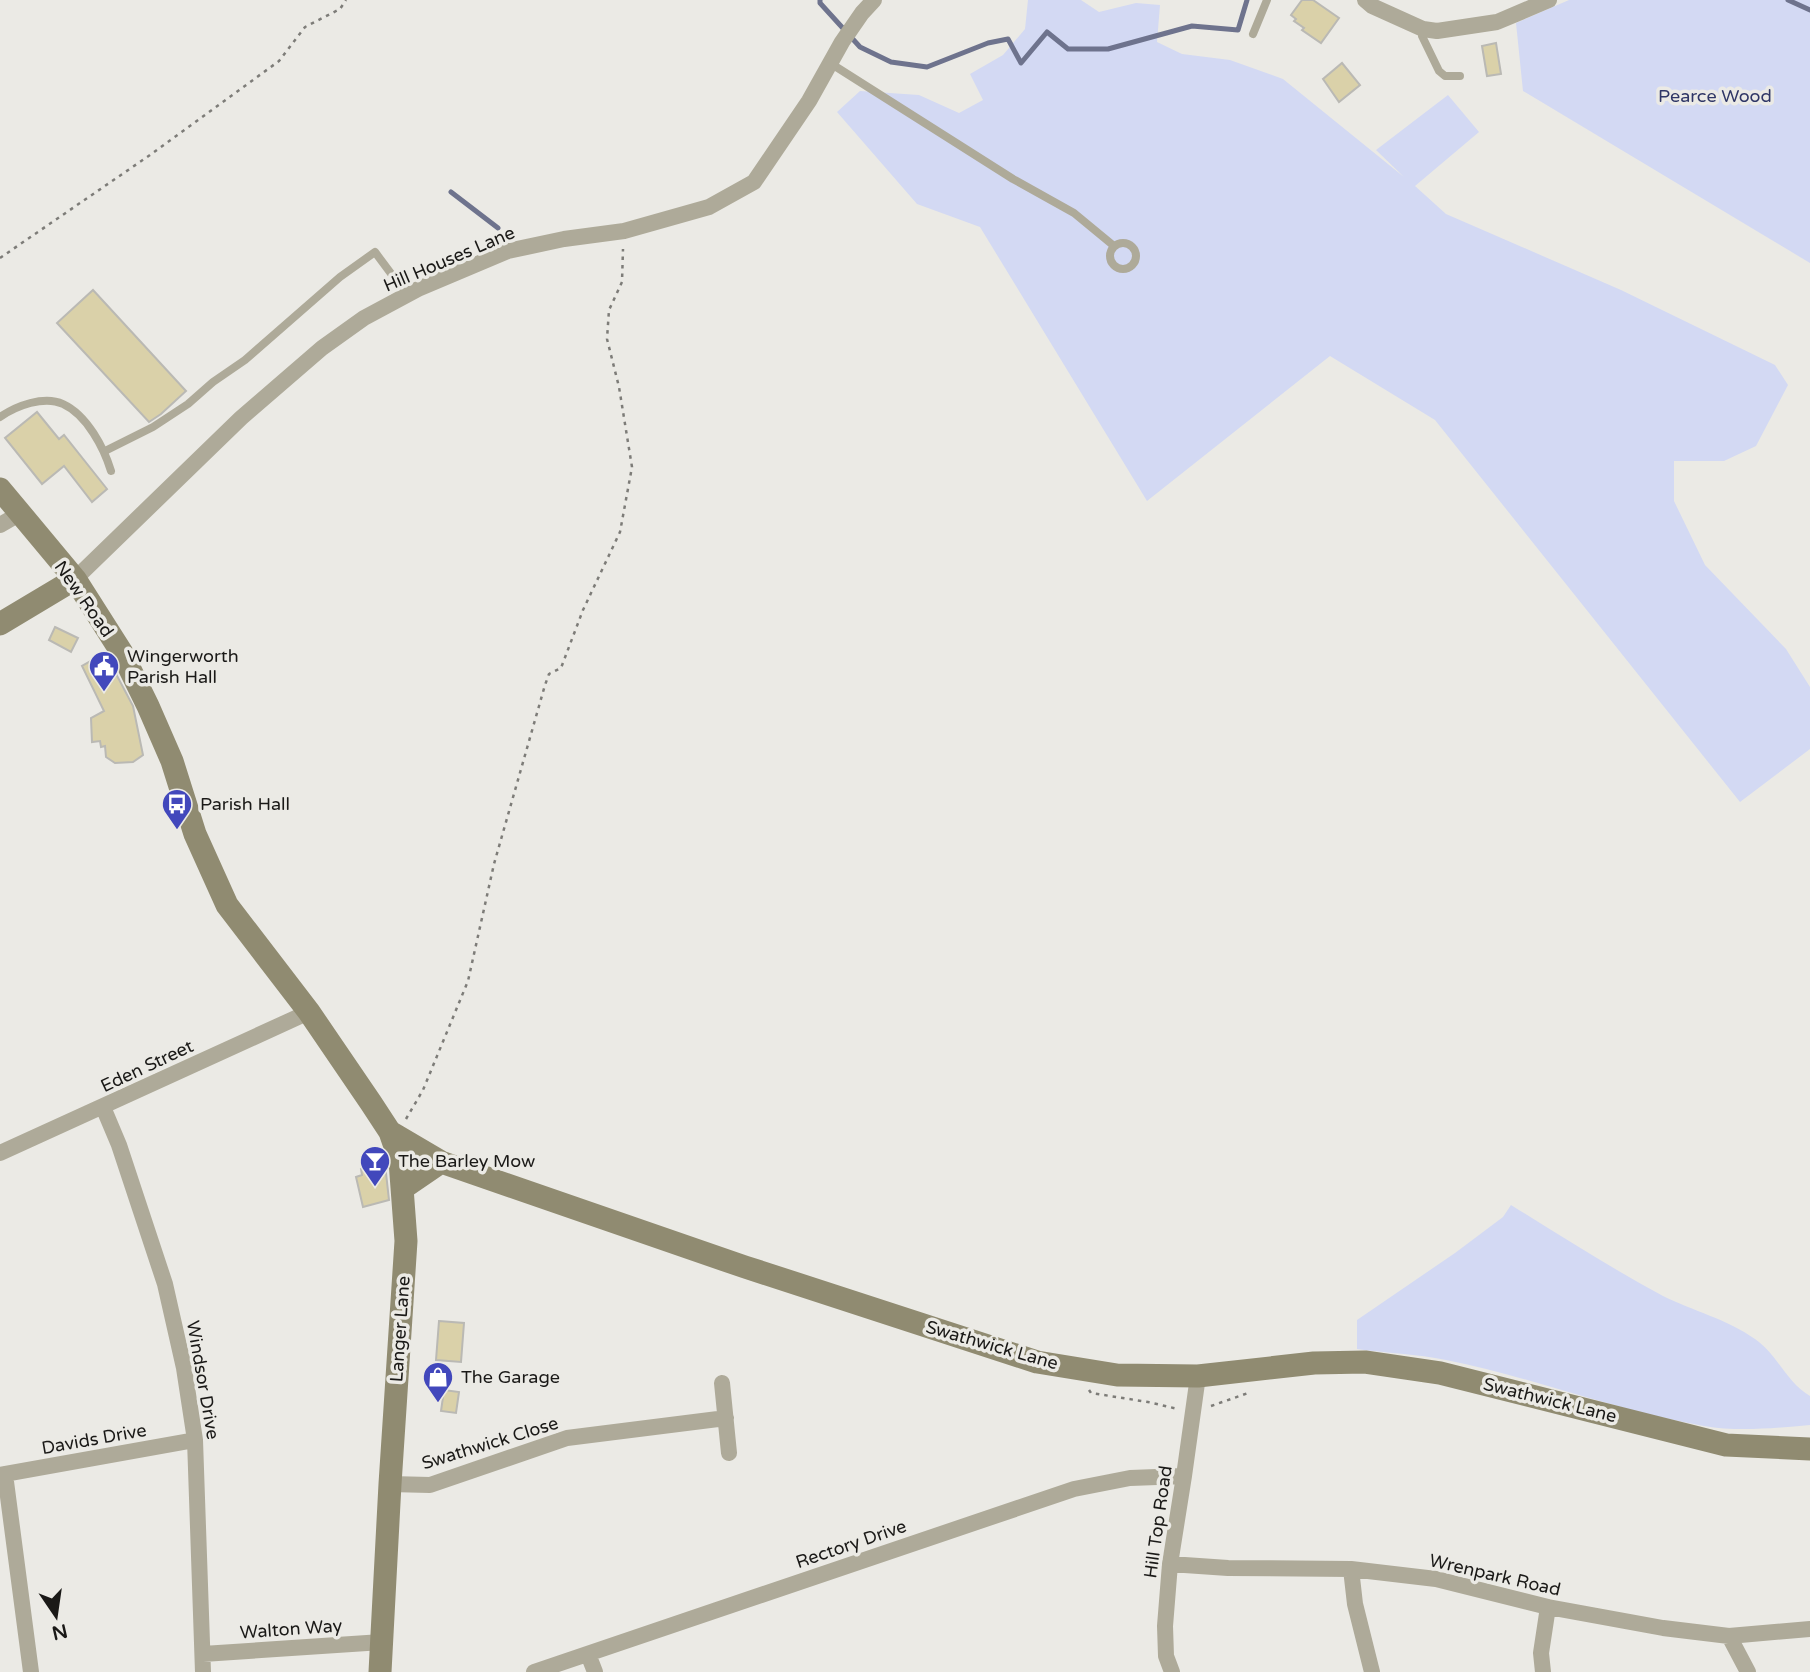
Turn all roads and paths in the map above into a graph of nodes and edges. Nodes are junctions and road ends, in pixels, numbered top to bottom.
1 (346, 0) edge
2 (874, 0) edge
3 (1267, 0) edge
4 (1365, 0) edge
5 (1549, 0) edge
6 (1423, 29) junction
7 (1253, 34) dead end
8 (830, 63) junction
9 (1460, 76) dead end
10 (624, 231) junction
11 (1114, 246) dead end
12 (0, 258) edge
13 (407, 295) junction
14 (0, 417) edge
15 (105, 451) junction
16 (111, 471) dead end
17 (0, 489) edge
18 (10, 519) edge
19 (75, 579) junction
20 (0, 624) edge
21 (309, 1012) junction
22 (103, 1107) junction
23 (390, 1132) junction
24 (0, 1153) edge
25 (441, 1162) junction
26 (403, 1188) junction
27 (1198, 1376) junction
28 (722, 1383) dead end
29 (726, 1418) junction
30 (195, 1440) junction
31 (729, 1453) dead end
32 (1808, 1454) edge
33 (2, 1474) edge
34 (1184, 1476) junction
35 (390, 1484) junction
36 (1170, 1564) junction
37 (1351, 1569) junction
38 (1548, 1607) junction
39 (1810, 1629) edge
40 (1729, 1636) junction
41 (382, 1642) junction
42 (204, 1654) junction
43 (588, 1654) junction
44 (31, 1672) edge
45 (203, 1672) edge
46 (380, 1672) edge
47 (534, 1672) edge
48 (595, 1672) edge
49 (1172, 1672) edge
50 (1372, 1672) edge
51 (1544, 1672) edge
52 (1748, 1672) edge

1 - 12 path
2 - 8 street, Hill Houses Lane
3 - 7 lane
4 - 6 street
5 - 6 street
6 - 9 lane
8 - 10 street, Hill Houses Lane
8 - 11 lane
10 - 13 street, Hill Houses Lane
10 - 23 path
13 - 15 lane
13 - 19 street, Hill Houses Lane
14 - 15 lane
15 - 16 lane
17 - 18 street, New Road
18 - 19 street, New Road
19 - 20 street
19 - 21 street, New Road
21 - 22 street, Eden Street
21 - 23 street, Langer Lane
22 - 24 street, Eden Street
22 - 30 street, Windsor Drive
23 - 25 street, Swathwick Lane
23 - 26 street, Langer Lane
25 - 26 street
25 - 27 street, Swathwick Lane
26 - 35 street, Langer Lane
27 - 32 street, Swathwick Lane
27 - 34 street, Hill Top Road
28 - 29 street
29 - 31 street
29 - 35 street, Swathwick Close
30 - 33 street, Davids Drive
30 - 42 street, Windsor Drive
33 - 44 street
34 - 36 street, Hill Top Road
34 - 43 street, Rectory Drive
35 - 41 street, Langer Lane
36 - 37 street, Wrenpark Road
36 - 49 street, Hill Top Road
37 - 38 street, Wrenpark Road
37 - 50 street
38 - 40 street, Wrenpark Road
38 - 51 street
39 - 40 street, Wrenpark Road
40 - 52 street
41 - 42 street, Walton Way
41 - 46 street, Langer Lane
42 - 45 street, Windsor Drive
43 - 47 street, Rectory Drive
43 - 48 street

